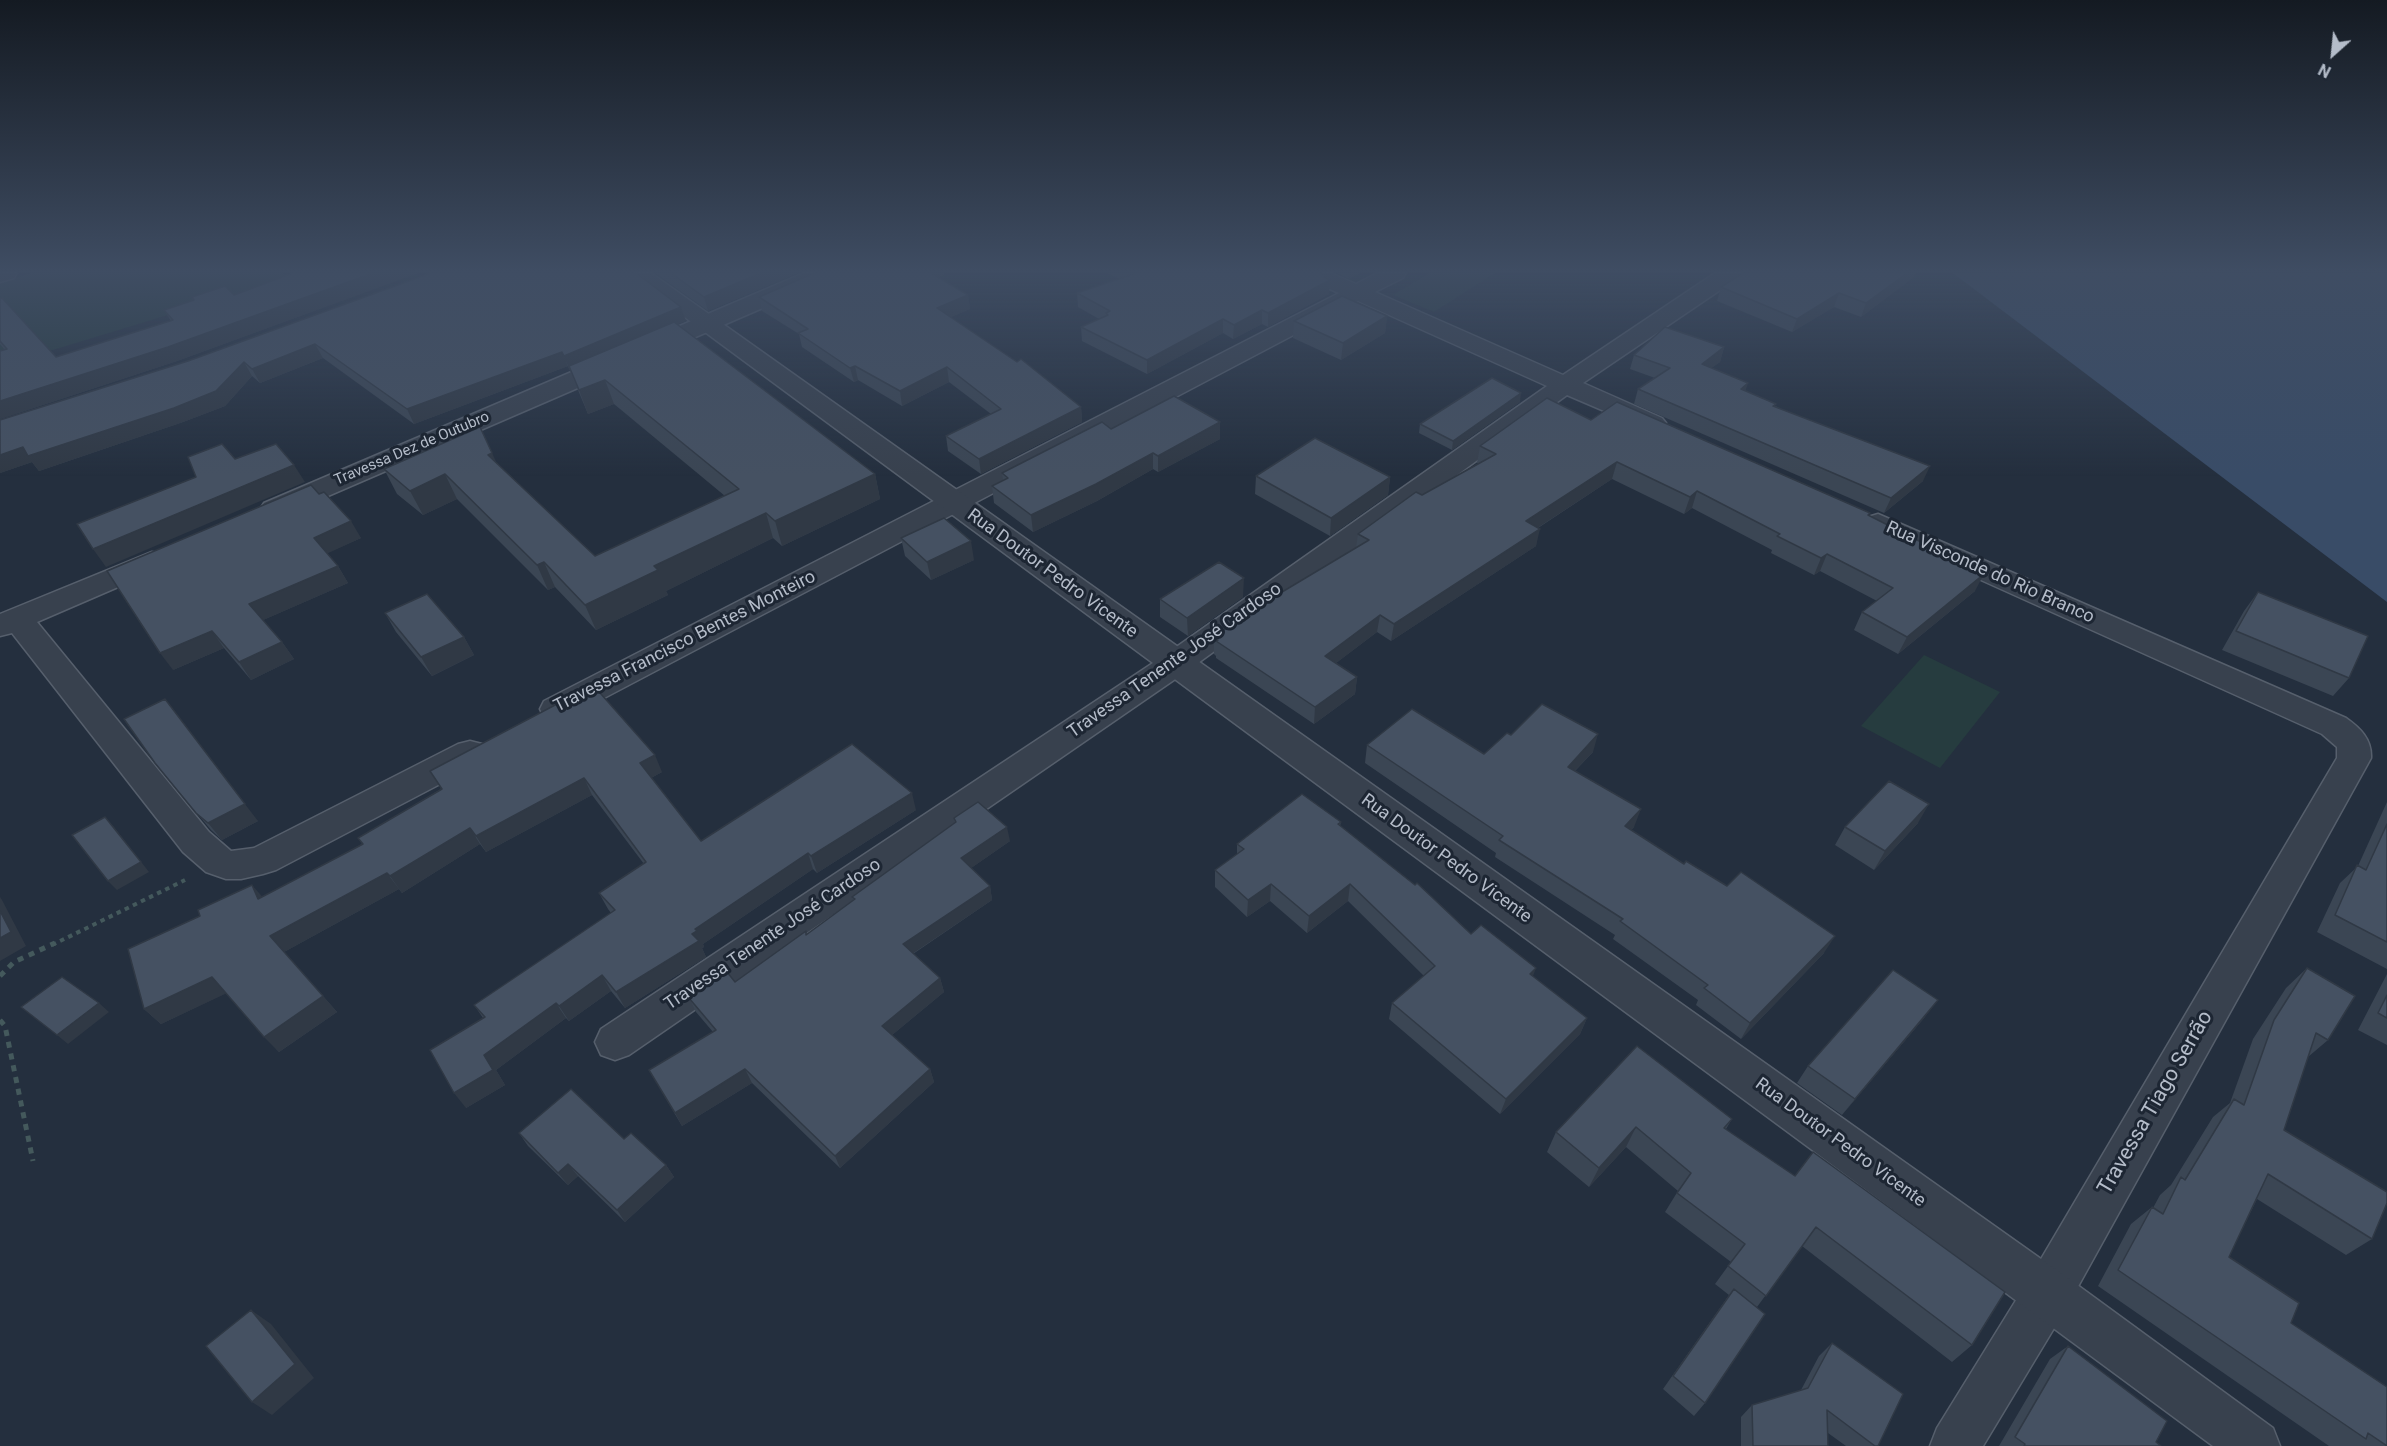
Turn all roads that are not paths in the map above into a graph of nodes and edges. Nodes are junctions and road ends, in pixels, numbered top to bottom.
1 (665, 340) edge
2 (730, 340) edge
3 (1267, 340) edge
4 (1465, 340) edge
5 (1630, 340) edge
6 (1566, 384) junction
7 (1674, 432) edge
8 (953, 503) junction
9 (1858, 514) edge
10 (247, 520) edge
11 (171, 553) edge
12 (9, 623) edge
13 (1176, 663) junction
14 (528, 723) edge
15 (497, 740) edge
16 (2354, 758) joint
17 (615, 1042) dead end
18 (2048, 1293) junction
19 (1954, 1446) edge
20 (2255, 1446) edge

1 - 10 street, Travessa Dez de Outubro
2 - 8 street, Rua Doutor Pedro Vicente
3 - 8 street, Travessa Francisco Bentes Monteiro
4 - 6 street
5 - 6 street, Travessa Tenente José Cardoso
6 - 7 street
6 - 13 street, Travessa Tenente José Cardoso
8 - 13 street, Rua Doutor Pedro Vicente
8 - 14 street, Travessa Francisco Bentes Monteiro
9 - 16 street, Rua Visconde do Rio Branco
11 - 12 street
12 - 15 street
13 - 17 street, Travessa Tenente José Cardoso
13 - 18 street, Rua Doutor Pedro Vicente
16 - 18 street, Travessa Tiago Serrão
18 - 19 street, Travessa Tiago Serrão
18 - 20 street, Rua Doutor Pedro Vicente

